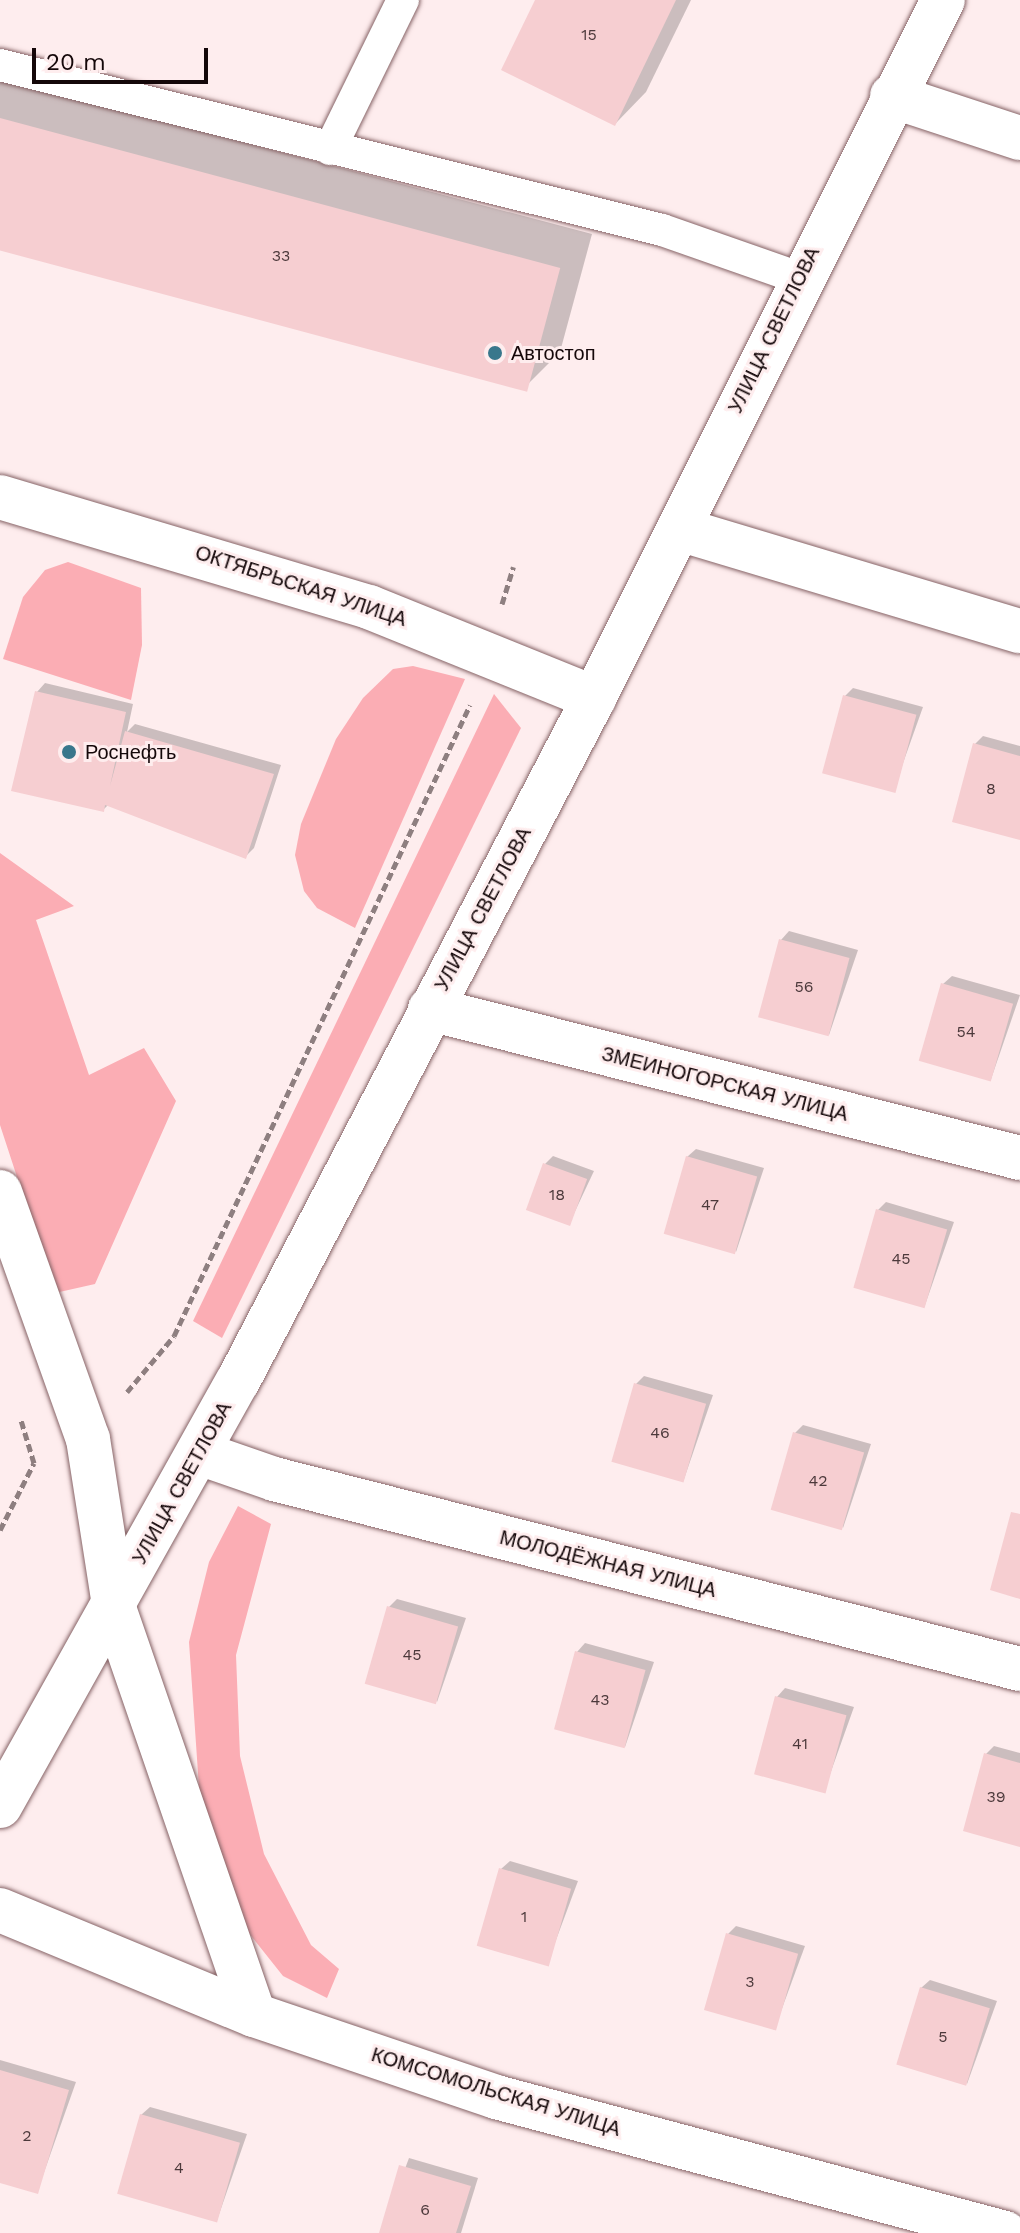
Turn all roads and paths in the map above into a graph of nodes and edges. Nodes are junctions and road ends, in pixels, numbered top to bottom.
1 (403, 0) edge
2 (943, 0) edge
3 (0, 65) edge
4 (892, 96) junction
5 (1020, 138) edge
6 (330, 149) junction
7 (799, 278) junction
8 (0, 497) edge
9 (679, 529) junction
10 (513, 567) dead end
11 (1020, 631) edge
12 (487, 651) junction
13 (594, 698) junction
14 (430, 1009) junction
15 (1020, 1158) edge
16 (0, 1192) edge
17 (17, 1409) dead end
18 (88, 1439) junction
19 (199, 1453) junction
20 (0, 1530) edge
21 (115, 1611) junction
22 (1020, 1669) edge
23 (0, 1806) edge
24 (0, 1910) edge
25 (254, 2015) junction
26 (1005, 2233) edge

1 - 6 lane
2 - 4 main road, УЛИЦА СВЕТЛОВА
3 - 6 lane
4 - 5 main road
4 - 7 main road, УЛИЦА СВЕТЛОВА
6 - 7 lane
7 - 9 main road, УЛИЦА СВЕТЛОВА
8 - 12 main road, ОКТЯБРЬСКАЯ УЛИЦА
9 - 11 main road
9 - 13 main road, УЛИЦА СВЕТЛОВА
10 - 12 path
12 - 13 main road, ОКТЯБРЬСКАЯ УЛИЦА
12 - 18 path
13 - 14 main road, УЛИЦА СВЕТЛОВА
14 - 15 main road, ЗМЕИНОГОРСКАЯ УЛИЦА
14 - 19 main road, УЛИЦА СВЕТЛОВА
16 - 18 main road
17 - 20 path
18 - 21 main road
19 - 21 main road, УЛИЦА СВЕТЛОВА
19 - 22 main road, МОЛОДЁЖНАЯ УЛИЦА
21 - 23 main road, УЛИЦА СВЕТЛОВА
21 - 25 main road
24 - 25 main road, КОМСОМОЛЬСКАЯ УЛИЦА
25 - 26 main road, КОМСОМОЛЬСКАЯ УЛИЦА

